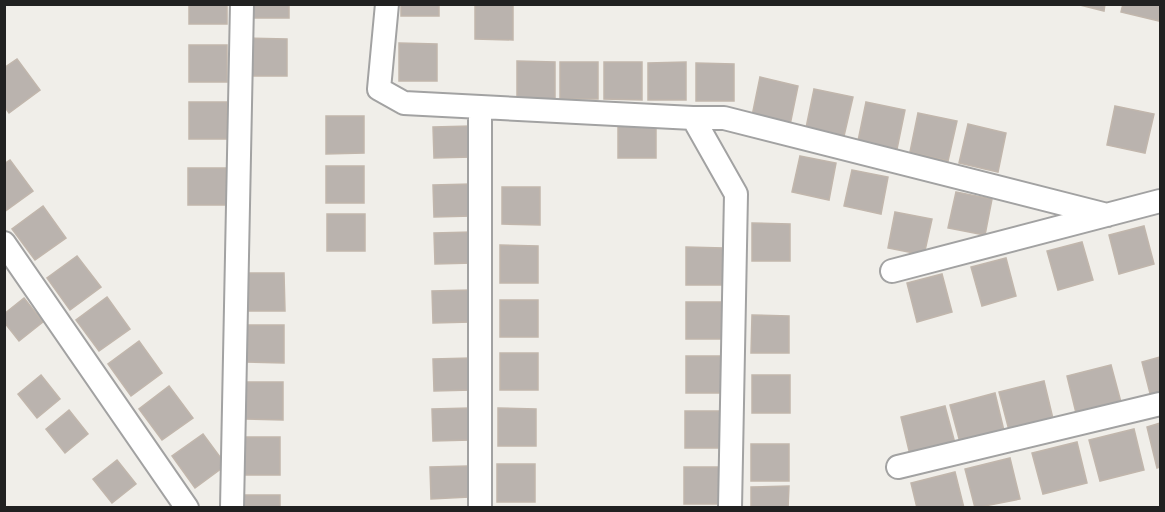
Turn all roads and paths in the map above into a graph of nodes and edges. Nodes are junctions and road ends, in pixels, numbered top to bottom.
1 (242, 4) edge
2 (387, 4) edge
3 (480, 107) junction
4 (693, 118) junction
5 (1161, 201) edge
6 (1107, 215) junction
7 (4, 243) edge
8 (892, 271) dead end
9 (1161, 404) edge
10 (898, 467) dead end
11 (187, 507) edge
12 (232, 507) edge
13 (480, 507) edge
14 (730, 507) edge

1 - 12 street
2 - 3 street
3 - 4 street
3 - 13 street
4 - 6 street
4 - 14 street
5 - 6 street
6 - 8 street
7 - 11 street
9 - 10 street

